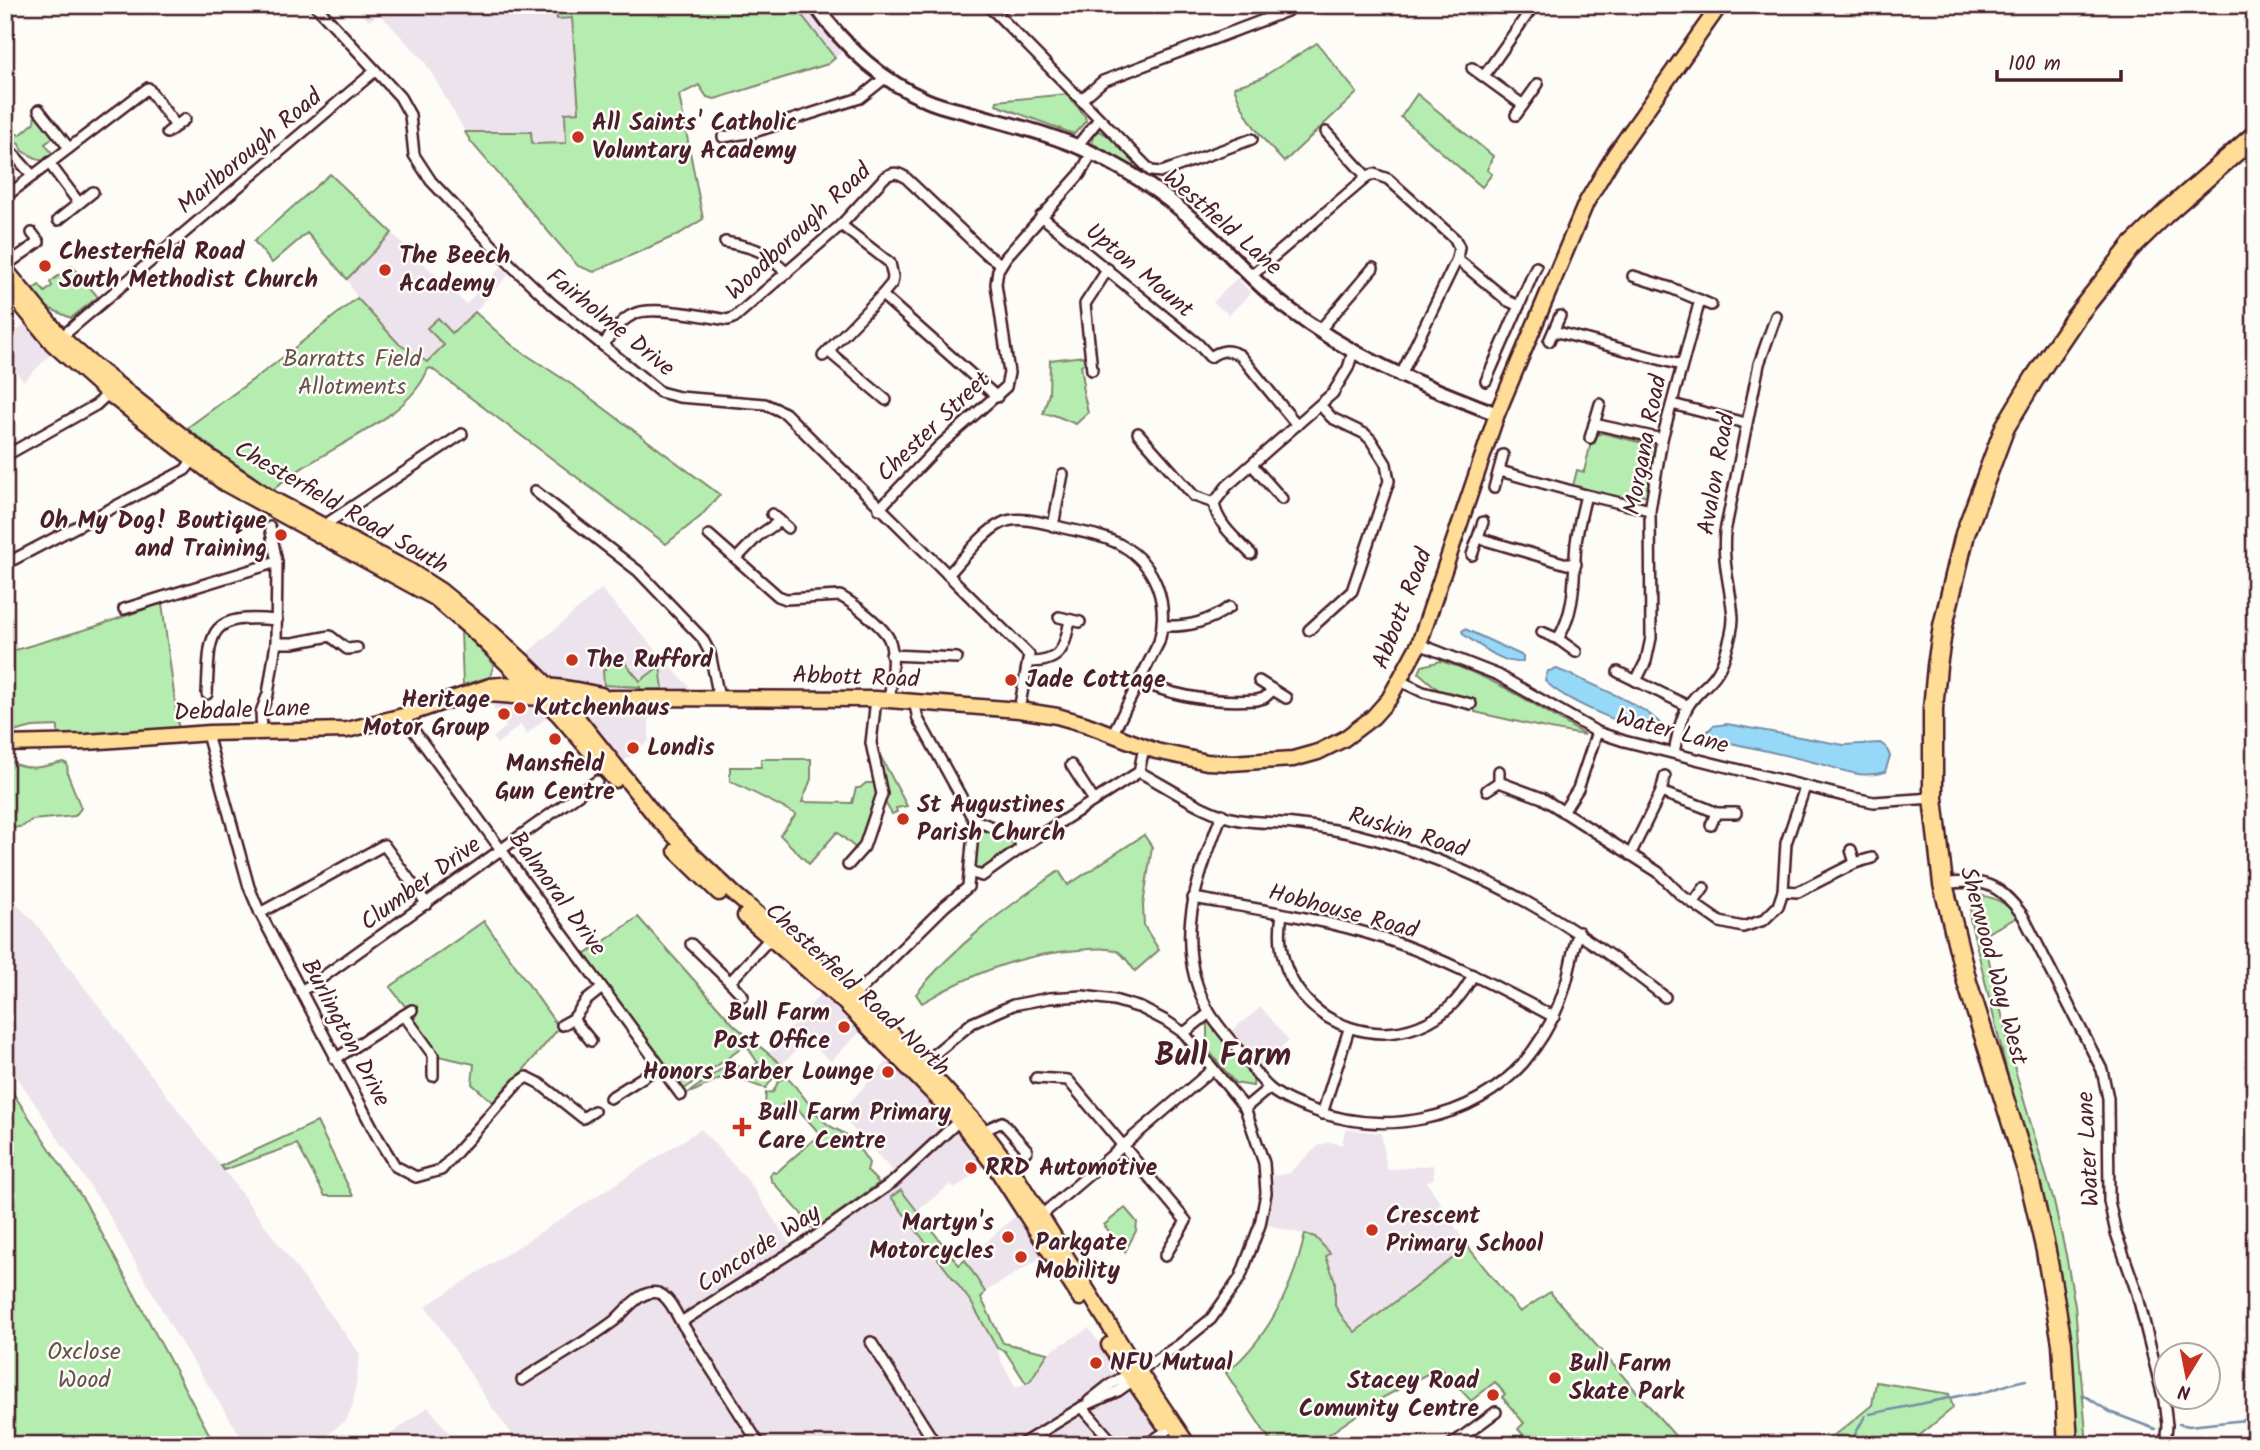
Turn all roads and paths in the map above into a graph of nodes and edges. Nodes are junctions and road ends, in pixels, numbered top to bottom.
1 (815, 5) edge
2 (1007, 5) edge
3 (1534, 5) edge
4 (1720, 5) edge
5 (314, 8) edge
6 (990, 8) edge
7 (1287, 11) dead end
8 (1472, 68) dead end
9 (375, 71) junction
10 (1484, 76) junction
11 (885, 78) junction
12 (1538, 85) dead end
13 (1081, 100) junction
14 (1523, 105) junction
15 (39, 110) dead end
16 (1516, 115) dead end
17 (185, 119) dead end
18 (1098, 119) junction
19 (176, 126) junction
20 (1326, 132) dead end
21 (167, 133) dead end
22 (2255, 135) edge
23 (723, 137) dead end
24 (1252, 139) dead end
25 (5, 145) edge
26 (1077, 146) junction
27 (69, 148) junction
28 (1092, 153) junction
29 (49, 163) junction
30 (33, 176) junction
31 (1367, 177) junction
32 (93, 192) dead end
33 (5, 197) edge
34 (79, 203) junction
35 (1041, 216) junction
36 (58, 220) dead end
37 (841, 225) junction
38 (33, 233) dead end
39 (725, 242) dead end
40 (1457, 259) junction
41 (1001, 264) junction
42 (1536, 267) dead end
43 (5, 268) edge
44 (1373, 268) dead end
45 (1108, 270) junction
46 (787, 273) junction
47 (1251, 276) junction
48 (1633, 276) dead end
49 (5, 285) edge
50 (882, 295) junction
51 (15, 298) edge
52 (1700, 300) junction
53 (1712, 305) dead end
54 (1519, 306) junction
55 (1560, 316) dead end
56 (1776, 316) dead end
57 (1319, 331) junction
58 (1554, 331) junction
59 (57, 340) junction
60 (1549, 341) dead end
61 (603, 345) junction
62 (1353, 352) junction
63 (1681, 365) junction
64 (1092, 370) dead end
65 (1400, 377) junction
66 (1486, 380) dead end
67 (112, 389) junction
68 (997, 397) junction
69 (886, 400) dead end
70 (1600, 404) dead end
71 (1672, 404) junction
72 (1320, 405) junction
73 (1497, 414) junction
74 (1745, 423) junction
75 (1594, 424) junction
76 (1297, 425) junction
77 (1138, 433) dead end
78 (462, 434) dead end
79 (1590, 438) dead end
80 (1662, 439) junction
81 (5, 456) edge
82 (197, 456) junction
83 (1503, 456) dead end
84 (1252, 465) junction
85 (1500, 471) junction
86 (1063, 474) dead end
87 (1494, 488) dead end
88 (535, 491) dead end
89 (1586, 495) junction
90 (1282, 499) dead end
91 (1214, 503) junction
92 (878, 509) junction
93 (1650, 510) junction
94 (772, 514) dead end
95 (780, 521) junction
96 (1483, 522) dead end
97 (1053, 526) junction
98 (270, 527) dead end
99 (788, 528) dead end
100 (324, 533) junction
101 (709, 535) dead end
102 (1478, 538) junction
103 (1251, 554) dead end
104 (1472, 555) dead end
105 (736, 559) junction
106 (277, 562) junction
107 (5, 564) edge
108 (1576, 564) junction
109 (948, 575) junction
110 (1230, 607) dead end
111 (124, 610) dead end
112 (1059, 617) dead end
113 (276, 620) junction
114 (1070, 620) junction
115 (1080, 622) dead end
116 (1163, 626) junction
117 (1310, 630) dead end
118 (1542, 632) dead end
119 (1558, 639) junction
120 (276, 643) junction
121 (1419, 644) junction
122 (357, 648) dead end
123 (1576, 652) dead end
124 (891, 655) junction
125 (500, 656) junction
126 (957, 658) dead end
127 (1029, 662) junction
128 (1618, 672) dead end
129 (1140, 681) junction
130 (1259, 681) dead end
131 (1400, 681) junction
132 (1636, 681) junction
133 (528, 685) junction
134 (490, 686) junction
135 (1273, 690) junction
136 (475, 693) junction
137 (546, 693) junction
138 (207, 694) dead end
139 (719, 698) junction
140 (1286, 698) dead end
141 (605, 699) junction
142 (883, 699) junction
143 (563, 700) junction
144 (914, 701) junction
145 (1471, 704) dead end
146 (1688, 706) junction
147 (1019, 710) junction
148 (404, 716) junction
149 (262, 732) junction
150 (587, 732) junction
151 (1597, 732) junction
152 (207, 734) junction
153 (1112, 735) junction
154 (5, 744) edge
155 (1144, 747) junction
156 (1674, 752) junction
157 (1071, 765) dead end
158 (1499, 771) dead end
159 (1139, 772) junction
160 (1665, 776) dead end
161 (597, 781) dead end
162 (1499, 782) junction
163 (1805, 787) junction
164 (1487, 790) dead end
165 (1661, 792) junction
166 (1933, 798) junction
167 (1093, 799) junction
168 (1563, 812) junction
169 (1716, 813) junction
170 (1735, 813) dead end
171 (1222, 814) junction
172 (975, 822) junction
173 (1712, 825) dead end
174 (1021, 848) junction
175 (500, 850) junction
176 (1851, 850) dead end
177 (1630, 855) junction
178 (1872, 858) dead end
179 (1855, 863) junction
180 (848, 865) dead end
181 (970, 872) junction
182 (1943, 884) junction
183 (1704, 888) dead end
184 (1783, 891) junction
185 (1193, 898) junction
186 (1693, 902) junction
187 (427, 904) junction
188 (260, 913) junction
189 (1282, 914) junction
190 (1579, 932) junction
191 (774, 934) junction
192 (691, 944) dead end
193 (1473, 975) junction
194 (730, 982) junction
195 (602, 988) junction
196 (300, 991) junction
197 (743, 996) dead end
198 (1665, 997) dead end
199 (849, 1000) junction
200 (1208, 1014) junction
201 (1554, 1017) junction
202 (573, 1019) junction
203 (562, 1025) dead end
204 (1349, 1029) junction
205 (1184, 1033) junction
206 (591, 1041) dead end
207 (335, 1059) junction
208 (659, 1067) junction
209 (918, 1068) junction
210 (1213, 1069) junction
211 (433, 1076) dead end
212 (1036, 1078) dead end
213 (1269, 1088) junction
214 (681, 1095) dead end
215 (610, 1098) dead end
216 (1245, 1108) junction
217 (594, 1111) dead end
218 (1322, 1114) junction
219 (963, 1117) junction
220 (983, 1132) junction
221 (1124, 1147) junction
222 (1011, 1168) junction
223 (1037, 1218) junction
224 (1166, 1256) dead end
225 (681, 1322) junction
226 (871, 1342) dead end
227 (1133, 1375) junction
228 (522, 1380) dead end
229 (1082, 1407) junction
230 (1496, 1412) dead end
231 (1168, 1430) junction
232 (760, 1445) edge
233 (936, 1445) edge
234 (1020, 1445) edge
235 (1115, 1445) edge
236 (1146, 1445) edge
237 (1177, 1445) edge
238 (1188, 1445) edge
239 (1451, 1445) edge
240 (2068, 1445) edge
241 (2165, 1445) edge

1 - 11 street, Westfield Lane
2 - 6 street
3 - 10 street
4 - 73 main road, Abbott Road
5 - 9 street, Fairholme Drive
6 - 13 street
7 - 13 street
8 - 10 street
9 - 59 street, Marlborough Road
9 - 61 street, Fairholme Drive
10 - 14 street
11 - 23 street
11 - 26 street, Westfield Lane
12 - 14 street
13 - 18 street
14 - 16 street
15 - 27 street
17 - 19 street
18 - 24 street
18 - 26 street
19 - 21 street
19 - 27 street
20 - 31 street
22 - 166 highway, Sherwood Way West
25 - 30 street
26 - 28 street, Westfield Lane
27 - 29 street
28 - 35 street
28 - 47 street, Westfield Lane
29 - 30 street
29 - 34 street
30 - 33 street
31 - 40 street
31 - 47 street
32 - 34 street
34 - 36 street
35 - 41 street
35 - 45 street, Upton Mount
37 - 41 street, Woodborough Road
37 - 46 street, Woodborough Road
37 - 50 street
38 - 43 street
39 - 46 street
40 - 54 street
40 - 65 street
41 - 68 street, Chester Street
42 - 54 street
43 - 51 main road, Chesterfield Road South
44 - 57 street
45 - 64 street
45 - 76 street, Upton Mount
46 - 61 street, Woodborough Road
47 - 57 street, Westfield Lane
48 - 52 street
49 - 51 main road, Chesterfield Road South
50 - 68 street
50 - 69 street
51 - 59 main road, Chesterfield Road South
52 - 53 street
52 - 63 street, Morgana Road
54 - 66 street
55 - 58 street
56 - 74 street, Avalon Road
57 - 62 street, Westfield Lane
58 - 60 street
58 - 63 street
59 - 67 main road, Chesterfield Road South
61 - 92 street, Fairholme Drive
62 - 65 street, Westfield Lane
62 - 72 street
63 - 71 street, Morgana Road
65 - 73 street, Westfield Lane
67 - 81 street
67 - 82 main road, Chesterfield Road South
68 - 92 street, Chester Street
70 - 75 street
71 - 74 street
71 - 80 street, Morgana Road
72 - 76 street
72 - 117 street
73 - 121 main road, Abbott Road
74 - 146 street, Avalon Road
75 - 79 street
75 - 80 street
76 - 84 street
77 - 91 street
78 - 100 street
80 - 93 street, Morgana Road
82 - 100 main road, Chesterfield Road South
82 - 107 street
83 - 85 street
84 - 90 street
84 - 91 street
85 - 87 street
85 - 89 street
86 - 97 street
88 - 139 street
89 - 93 street
89 - 108 street
91 - 103 street
92 - 109 street, Fairholme Drive
93 - 132 street, Morgana Road
94 - 95 street
95 - 99 street
95 - 105 street
96 - 102 street
97 - 109 street
97 - 116 street
98 - 106 street
100 - 125 main road, Chesterfield Road South
100 - 137 main road, Chesterfield Road South
101 - 105 street
102 - 104 street
102 - 108 street
105 - 124 street
106 - 111 street
106 - 113 street
108 - 119 street
109 - 127 street, Fairholme Drive
110 - 116 street
112 - 114 street
113 - 120 street
113 - 138 street
114 - 115 street
114 - 127 street
116 - 129 street
118 - 119 street
119 - 123 street
120 - 122 street
120 - 149 street
121 - 131 main road, Abbott Road
121 - 151 street, Water Lane
124 - 126 street
124 - 142 street
125 - 133 main road, Chesterfield Road South
125 - 134 main road
127 - 147 street
128 - 132 street
129 - 135 street
129 - 153 street
130 - 135 street
131 - 145 street
131 - 155 main road, Abbott Road
132 - 146 street
133 - 134 main road, Debdale Lane
133 - 137 main road, Chesterfield Road South
134 - 136 main road, Debdale Lane
135 - 140 street
136 - 137 main road, Debdale Lane
136 - 148 main road, Debdale Lane
137 - 141 main road, Abbott Road
137 - 143 main road, Abbott Road
137 - 191 main road, Chesterfield Road North
139 - 141 main road, Abbott Road
139 - 142 main road, Abbott Road
141 - 143 main road, Abbott Road
141 - 150 main road
142 - 144 main road, Abbott Road
142 - 180 street
143 - 150 main road, Chesterfield Road North
144 - 147 main road, Abbott Road
144 - 172 street
146 - 156 street, Avalon Road
147 - 153 main road, Abbott Road
148 - 149 main road, Debdale Lane
148 - 175 street, Balmoral Drive
149 - 152 main road, Debdale Lane
150 - 191 main road, Chesterfield Road North
151 - 156 street, Water Lane
151 - 168 street
152 - 154 main road, Debdale Lane
152 - 188 street, Burlington Drive
153 - 155 main road, Abbott Road
155 - 159 street
156 - 163 street, Water Lane
157 - 167 street
158 - 162 street
159 - 167 street
159 - 171 street, Ruskin Road
160 - 165 street
161 - 175 street, Clumber Drive
162 - 164 street
162 - 168 street
163 - 166 street, Water Lane
163 - 184 street
165 - 169 street
165 - 177 street
166 - 182 highway, Sherwood Way West
167 - 174 street
168 - 177 street
169 - 170 street
169 - 173 street
171 - 185 street
171 - 190 street, Ruskin Road
172 - 174 street
172 - 181 street
174 - 181 street
175 - 187 street, Clumber Drive
175 - 195 street, Balmoral Drive
176 - 179 street
177 - 186 street
178 - 179 street
179 - 184 street
181 - 199 street
182 - 240 highway, Sherwood Way West
182 - 241 street, Water Lane
183 - 186 street
184 - 186 street
185 - 189 street, Hobhouse Road
185 - 200 street
187 - 188 street
187 - 196 street, Clumber Drive
188 - 196 street, Burlington Drive
189 - 193 street, Hobhouse Road
189 - 204 street
190 - 198 street, Ruskin Road
190 - 201 street
191 - 194 street
191 - 199 main road, Chesterfield Road North
192 - 194 street
193 - 201 street, Hobhouse Road
193 - 204 street
194 - 197 street
195 - 202 street
195 - 208 street, Balmoral Drive
196 - 207 street, Burlington Drive
199 - 209 main road, Chesterfield Road North
200 - 205 street
200 - 213 street
201 - 218 street
202 - 203 street
202 - 206 street
204 - 218 street
205 - 209 street
205 - 210 street
207 - 211 street
207 - 217 street, Burlington Drive
208 - 214 street, Balmoral Drive
208 - 215 street
209 - 219 main road, Chesterfield Road North
210 - 216 street
210 - 221 street
212 - 221 street
213 - 216 street
213 - 218 street
216 - 227 street
219 - 220 main road, Chesterfield Road North
219 - 223 main road, Chesterfield Road North
219 - 225 street, Concorde Way
220 - 222 main road, Chesterfield Road North
220 - 222 street
221 - 223 street
221 - 224 street
222 - 223 main road, Chesterfield Road North
223 - 227 main road, Chesterfield Road North
225 - 228 street
225 - 232 street, Concorde Way
226 - 233 street
227 - 229 street
227 - 231 main road, Chesterfield Road North
227 - 238 main road, Chesterfield Road North
229 - 234 street
229 - 235 street
230 - 239 street
231 - 236 street
231 - 237 main road, Chesterfield Road North

